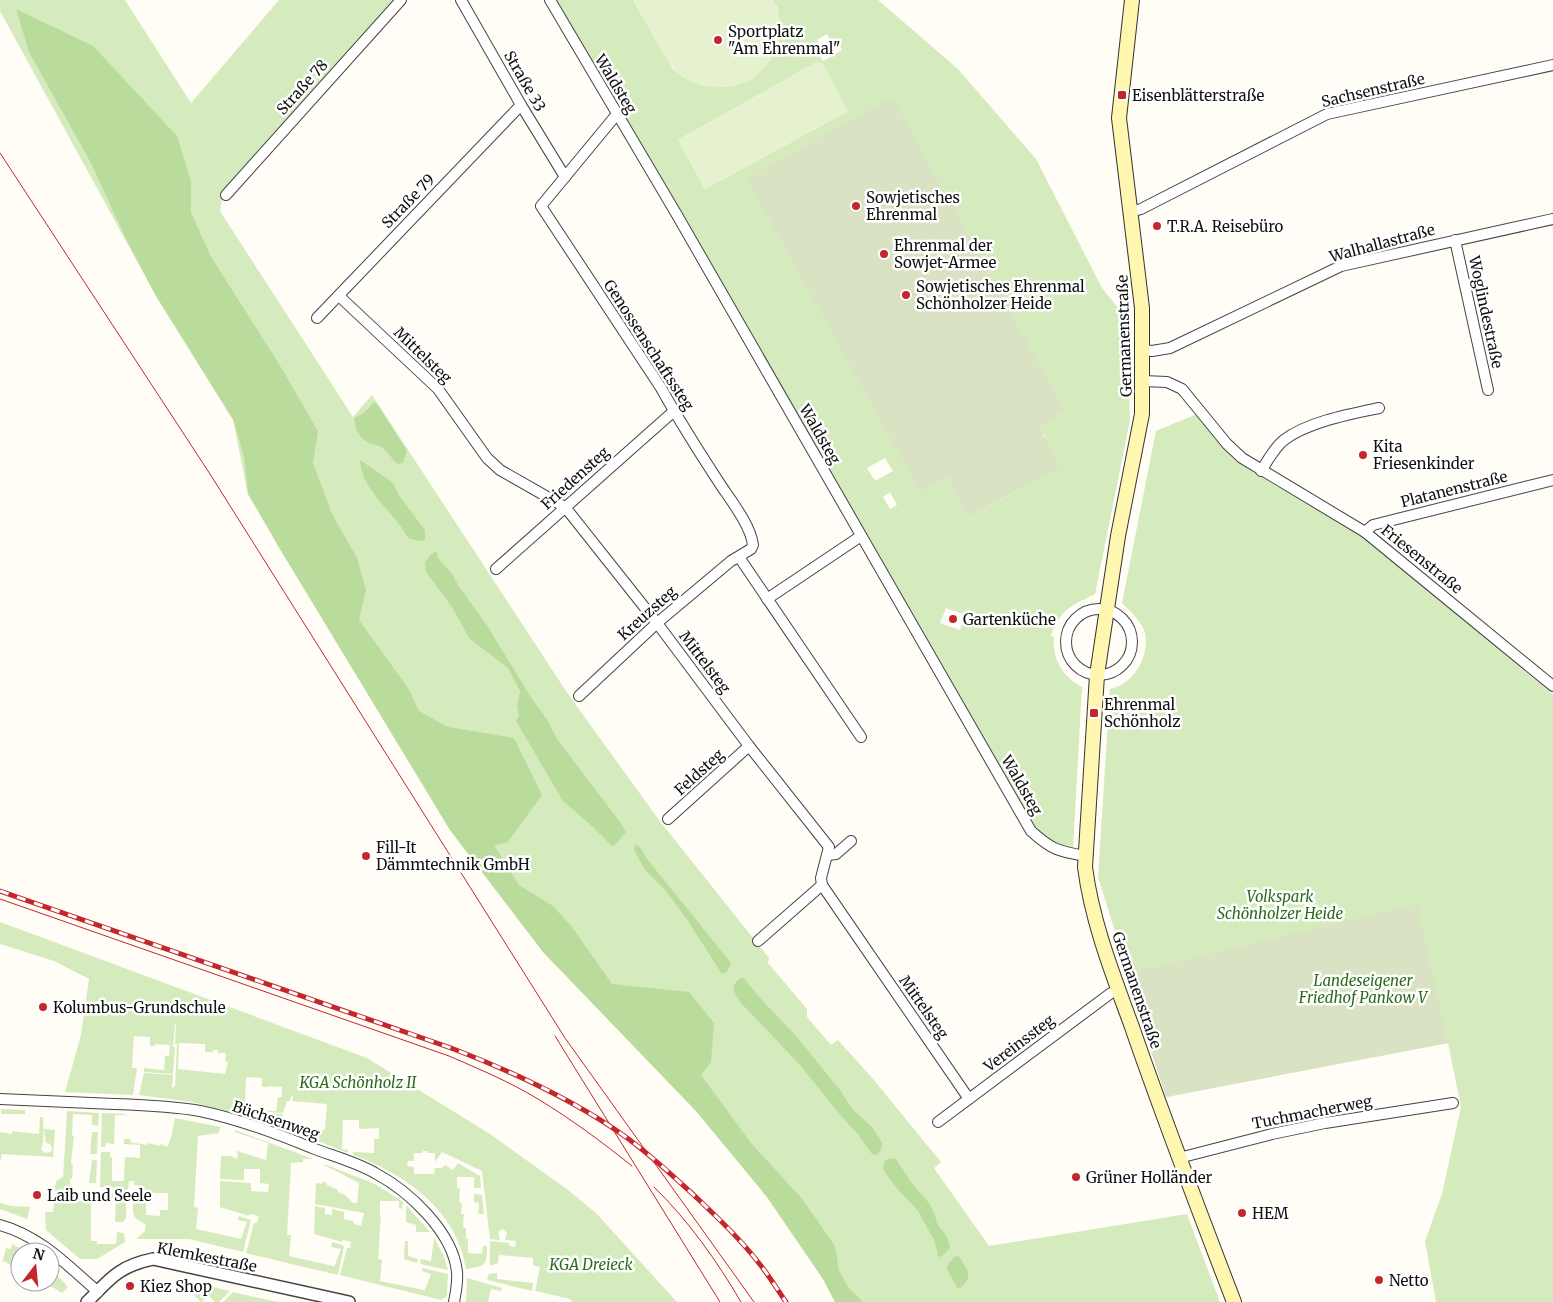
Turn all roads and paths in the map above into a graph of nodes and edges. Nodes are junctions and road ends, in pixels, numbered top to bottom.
1 (401, 0) edge
2 (460, 0) edge
3 (550, 0) edge
4 (1132, 0) edge
5 (1553, 65) edge
6 (521, 106) junction
7 (617, 114) junction
8 (566, 177) junction
9 (226, 194) dead end
10 (1130, 212) junction
11 (1553, 219) edge
12 (1456, 240) junction
13 (339, 296) junction
14 (317, 318) dead end
15 (1143, 350) junction
16 (1143, 381) junction
17 (1488, 390) dead end
18 (1379, 408) dead end
19 (674, 411) junction
20 (1262, 471) junction
21 (1553, 480) edge
22 (565, 507) junction
23 (1365, 532) junction
24 (861, 536) junction
25 (739, 557) junction
26 (496, 569) dead end
27 (767, 599) junction
28 (1106, 610) junction
29 (657, 623) junction
30 (1097, 675) junction
31 (1553, 686) edge
32 (579, 696) dead end
33 (861, 737) dead end
34 (749, 746) junction
35 (668, 820) dead end
36 (852, 841) dead end
37 (828, 856) junction
38 (1085, 856) junction
39 (822, 885) junction
40 (758, 941) dead end
41 (1119, 991) junction
42 (0, 1099) edge
43 (969, 1099) junction
44 (1453, 1103) dead end
45 (938, 1122) dead end
46 (1179, 1158) junction
47 (0, 1225) edge
48 (98, 1292) junction
49 (87, 1302) edge
50 (349, 1302) edge
51 (454, 1302) edge
52 (1234, 1302) edge

1 - 9 street, Straße 78
2 - 6 street, Straße 33
3 - 7 street, Waldsteg
4 - 10 main road, Germanenstraße
5 - 10 street, Sachsenstraße
6 - 8 street, Straße 33
6 - 13 street, Straße 79
7 - 8 street, Genossenschaftssteg
7 - 24 street, Waldsteg
8 - 19 street, Genossenschaftssteg
10 - 15 main road, Germanenstraße
11 - 12 street, Walhallastraße
12 - 15 street, Walhallastraße
12 - 17 street, Woglindestraße
13 - 14 street, Straße 79
13 - 22 street, Mittelsteg
15 - 16 main road, Germanenstraße
16 - 20 street, Friesenstraße
16 - 28 main road, Germanenstraße
18 - 20 street
19 - 22 street, Friedensteg
19 - 25 street, Genossenschaftssteg
20 - 23 street, Friesenstraße
21 - 23 street, Platanenstraße
22 - 26 street, Friedensteg
22 - 29 street, Mittelsteg
23 - 31 street, Friesenstraße
24 - 27 street
24 - 38 street, Waldsteg
25 - 27 street
25 - 29 street, Kreuzsteg
27 - 33 street
28 - 30 main road, Germanenstraße
28 - 30 street
28 - 30 street
29 - 32 street, Kreuzsteg
29 - 34 street, Mittelsteg
30 - 38 main road, Germanenstraße
34 - 35 street, Feldsteg
34 - 37 street, Mittelsteg
36 - 37 street
37 - 39 street
38 - 41 main road, Germanenstraße
39 - 40 street
39 - 43 street, Mittelsteg
41 - 43 street, Vereinssteg
41 - 46 main road, Germanenstraße
42 - 51 street, Büchsenweg
43 - 45 street, Vereinssteg
44 - 46 street, Tuchmacherweg
46 - 52 main road, Germanenstraße
47 - 48 street
48 - 49 street, Klemkestraße
48 - 50 street, Klemkestraße

